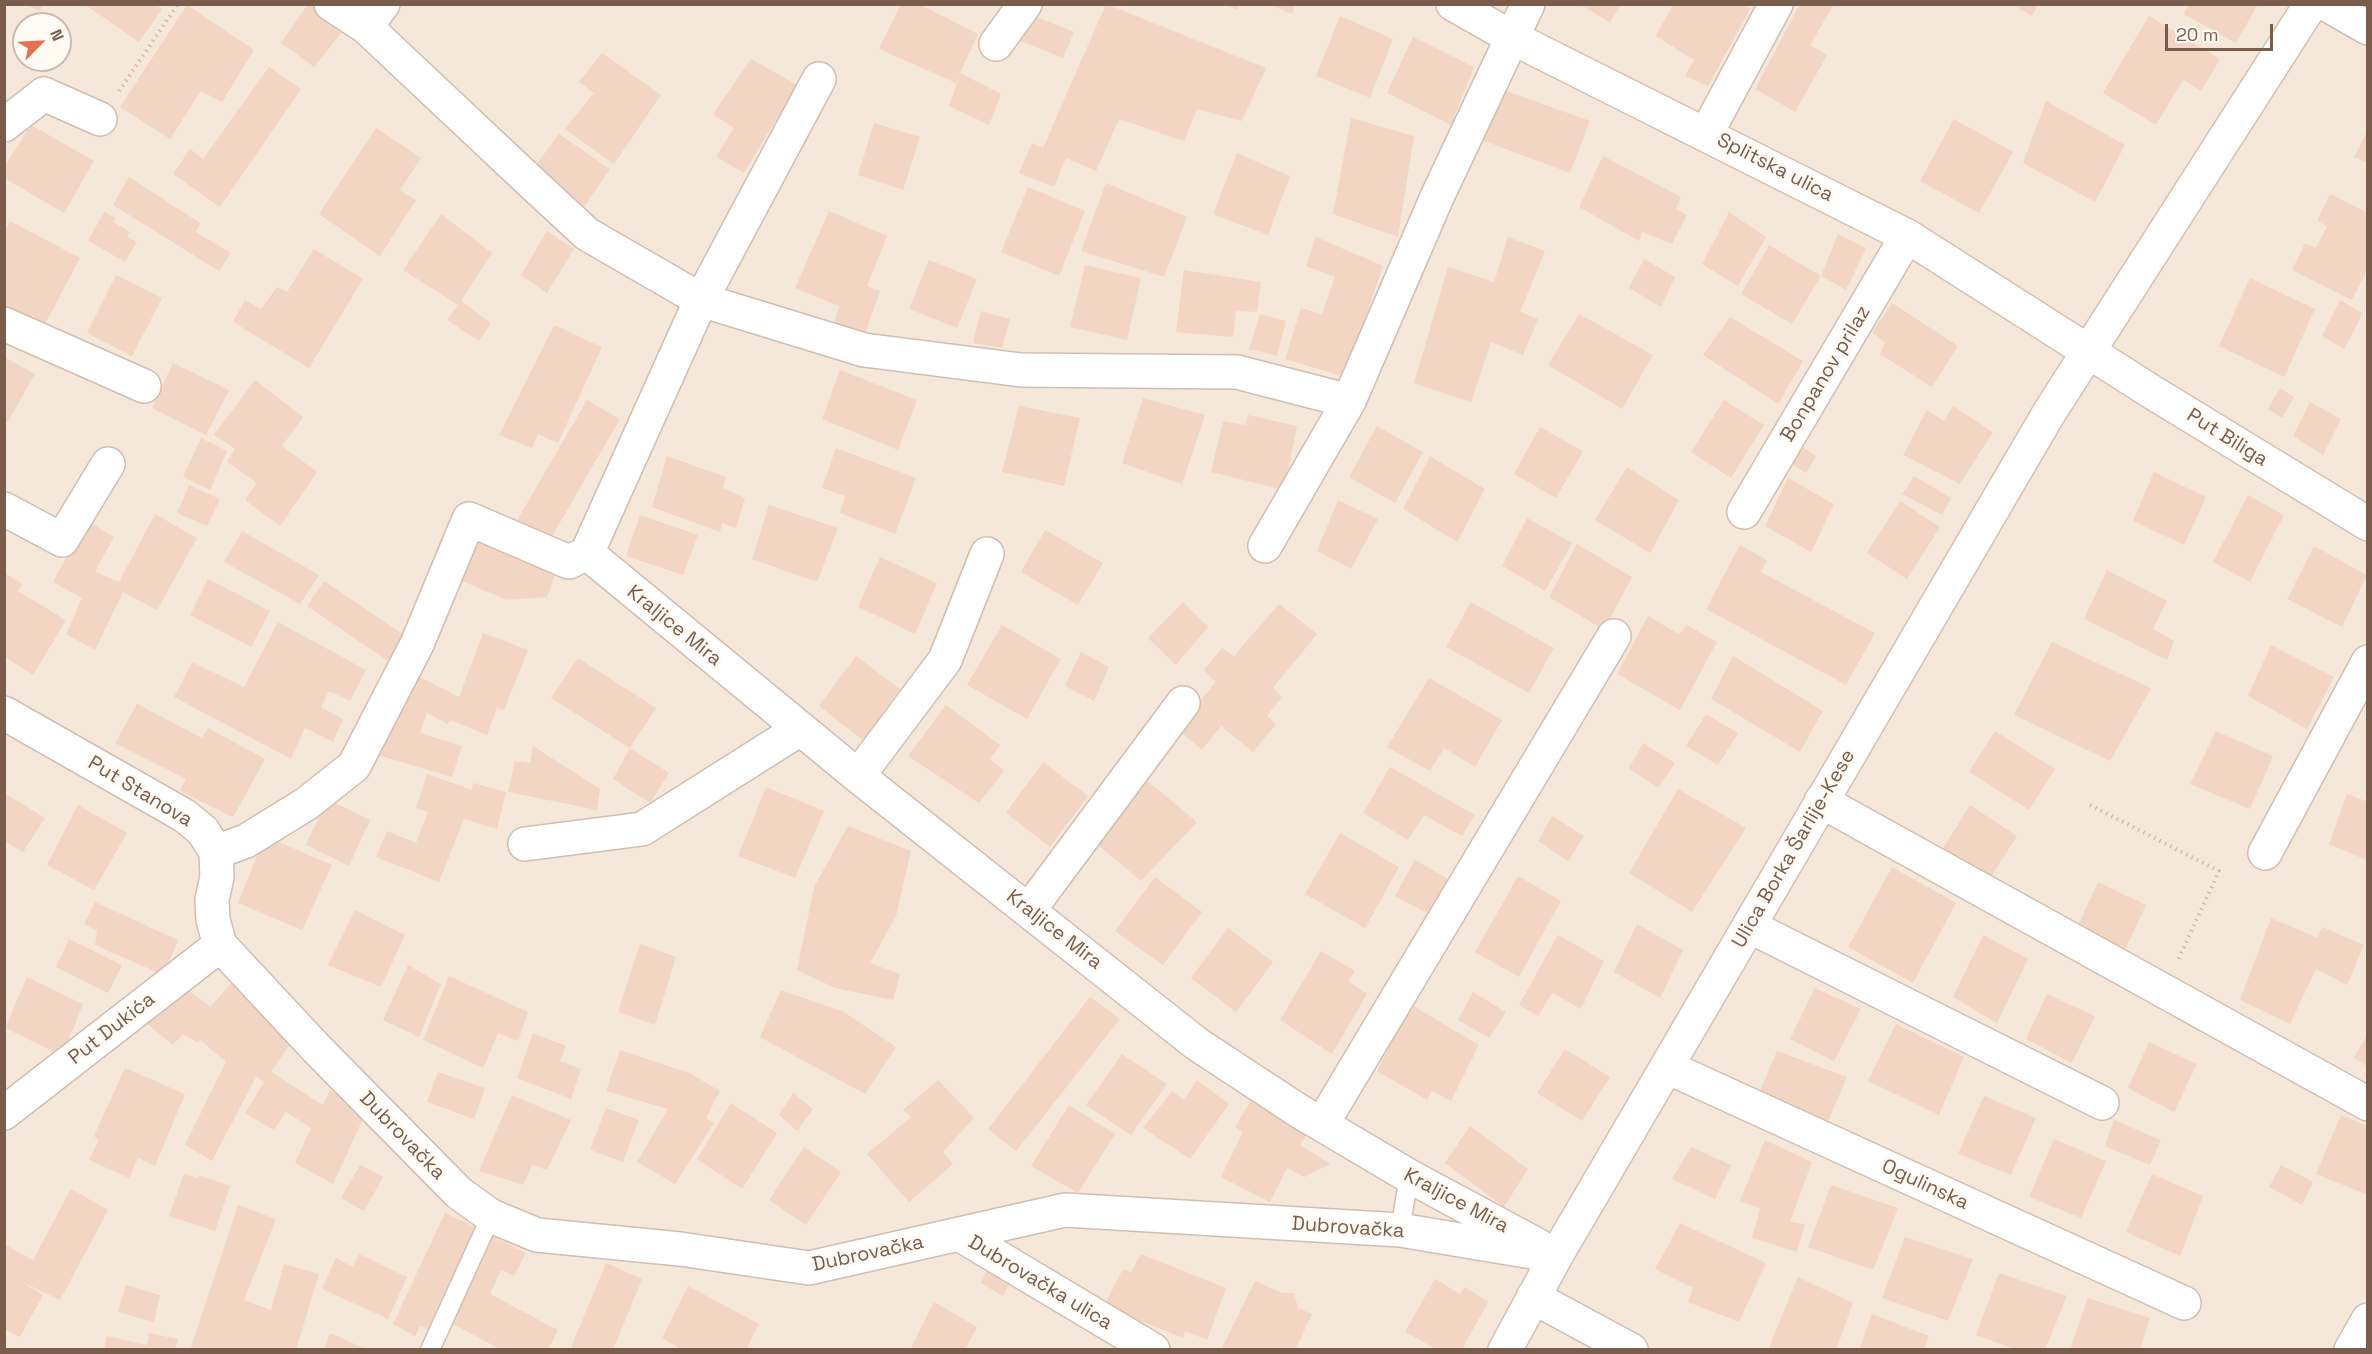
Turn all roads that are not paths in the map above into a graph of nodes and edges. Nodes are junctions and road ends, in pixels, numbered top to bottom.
1 (331, 4) edge
2 (1025, 4) edge
3 (1453, 4) edge
4 (1528, 4) edge
5 (1776, 4) edge
6 (2311, 4) edge
7 (2326, 4) edge
8 (374, 16) edge
9 (2367, 28) edge
10 (1511, 37) junction
11 (996, 44) dead end
12 (819, 79) dead end
13 (100, 119) road end
14 (4, 125) edge
15 (1706, 134) junction
16 (1907, 236) junction
17 (701, 300) junction
18 (4, 324) edge
19 (2086, 350) junction
20 (144, 386) dead end
21 (1348, 401) junction
22 (108, 465) dead end
23 (4, 509) edge
24 (1744, 512) dead end
25 (2367, 524) edge
26 (1265, 546) dead end
27 (587, 554) junction
28 (987, 554) dead end
29 (1614, 636) dead end
30 (2367, 662) edge
31 (1183, 703) dead end
32 (4, 713) edge
33 (800, 729) junction
34 (858, 776) junction
35 (1821, 801) junction
36 (525, 844) dead end
37 (216, 852) junction
38 (2265, 853) dead end
39 (1029, 910) junction
40 (1749, 926) junction
41 (220, 945) junction
42 (1667, 1067) junction
43 (2102, 1103) dead end
44 (2367, 1104) edge
45 (4, 1113) edge
46 (1322, 1124) junction
47 (1409, 1176) junction
48 (491, 1216) junction
49 (1400, 1230) junction
50 (959, 1234) junction
51 (1556, 1256) junction
52 (1533, 1297) junction
53 (2184, 1303) dead end
54 (2367, 1320) edge
55 (430, 1350) edge
56 (1153, 1350) edge
57 (1505, 1350) edge
58 (1631, 1350) edge
59 (2351, 1350) edge

1 - 8 street
2 - 11 street
3 - 10 street, Splitska ulica
4 - 10 street
5 - 15 street
6 - 19 street, Ulica Borka Šarlije-Kese
7 - 9 street
8 - 17 street
10 - 15 street, Splitska ulica
10 - 21 street
12 - 17 street
13 - 14 street
15 - 16 street, Splitska ulica
16 - 19 street, Splitska ulica
16 - 24 street, Bonpanov prilaz
17 - 21 street
17 - 27 street
18 - 20 street
19 - 25 street, Put Biliga
19 - 35 street, Ulica Borka Šarlije-Kese
21 - 26 street
22 - 23 street
27 - 33 street, Kraljice Mira
27 - 37 street
28 - 34 street
29 - 46 street
30 - 38 street
31 - 39 street
32 - 37 street, Put Stanova
33 - 34 street, Kraljice Mira
33 - 36 street
34 - 39 street, Kraljice Mira
35 - 40 street, Ulica Borka Šarlije-Kese
35 - 44 street
37 - 41 street
39 - 46 street, Kraljice Mira
40 - 42 street, Ulica Borka Šarlije-Kese
40 - 43 street
41 - 45 street, Put Dukića
41 - 48 street, Dubrovačka
42 - 51 street, Ulica Borka Šarlije-Kese
42 - 53 street, Ogulinska
46 - 47 street, Kraljice Mira
47 - 49 lane
47 - 51 street, Kraljice Mira
48 - 50 street, Dubrovačka
48 - 55 lane
49 - 50 street, Dubrovačka
49 - 51 street, Dubrovačka
50 - 56 street, Dubrovačka ulica
51 - 52 street, Ulica Borka Šarlije-Kese
52 - 57 street, Ulica Borka Šarlije-Kese
52 - 58 street
54 - 59 street

